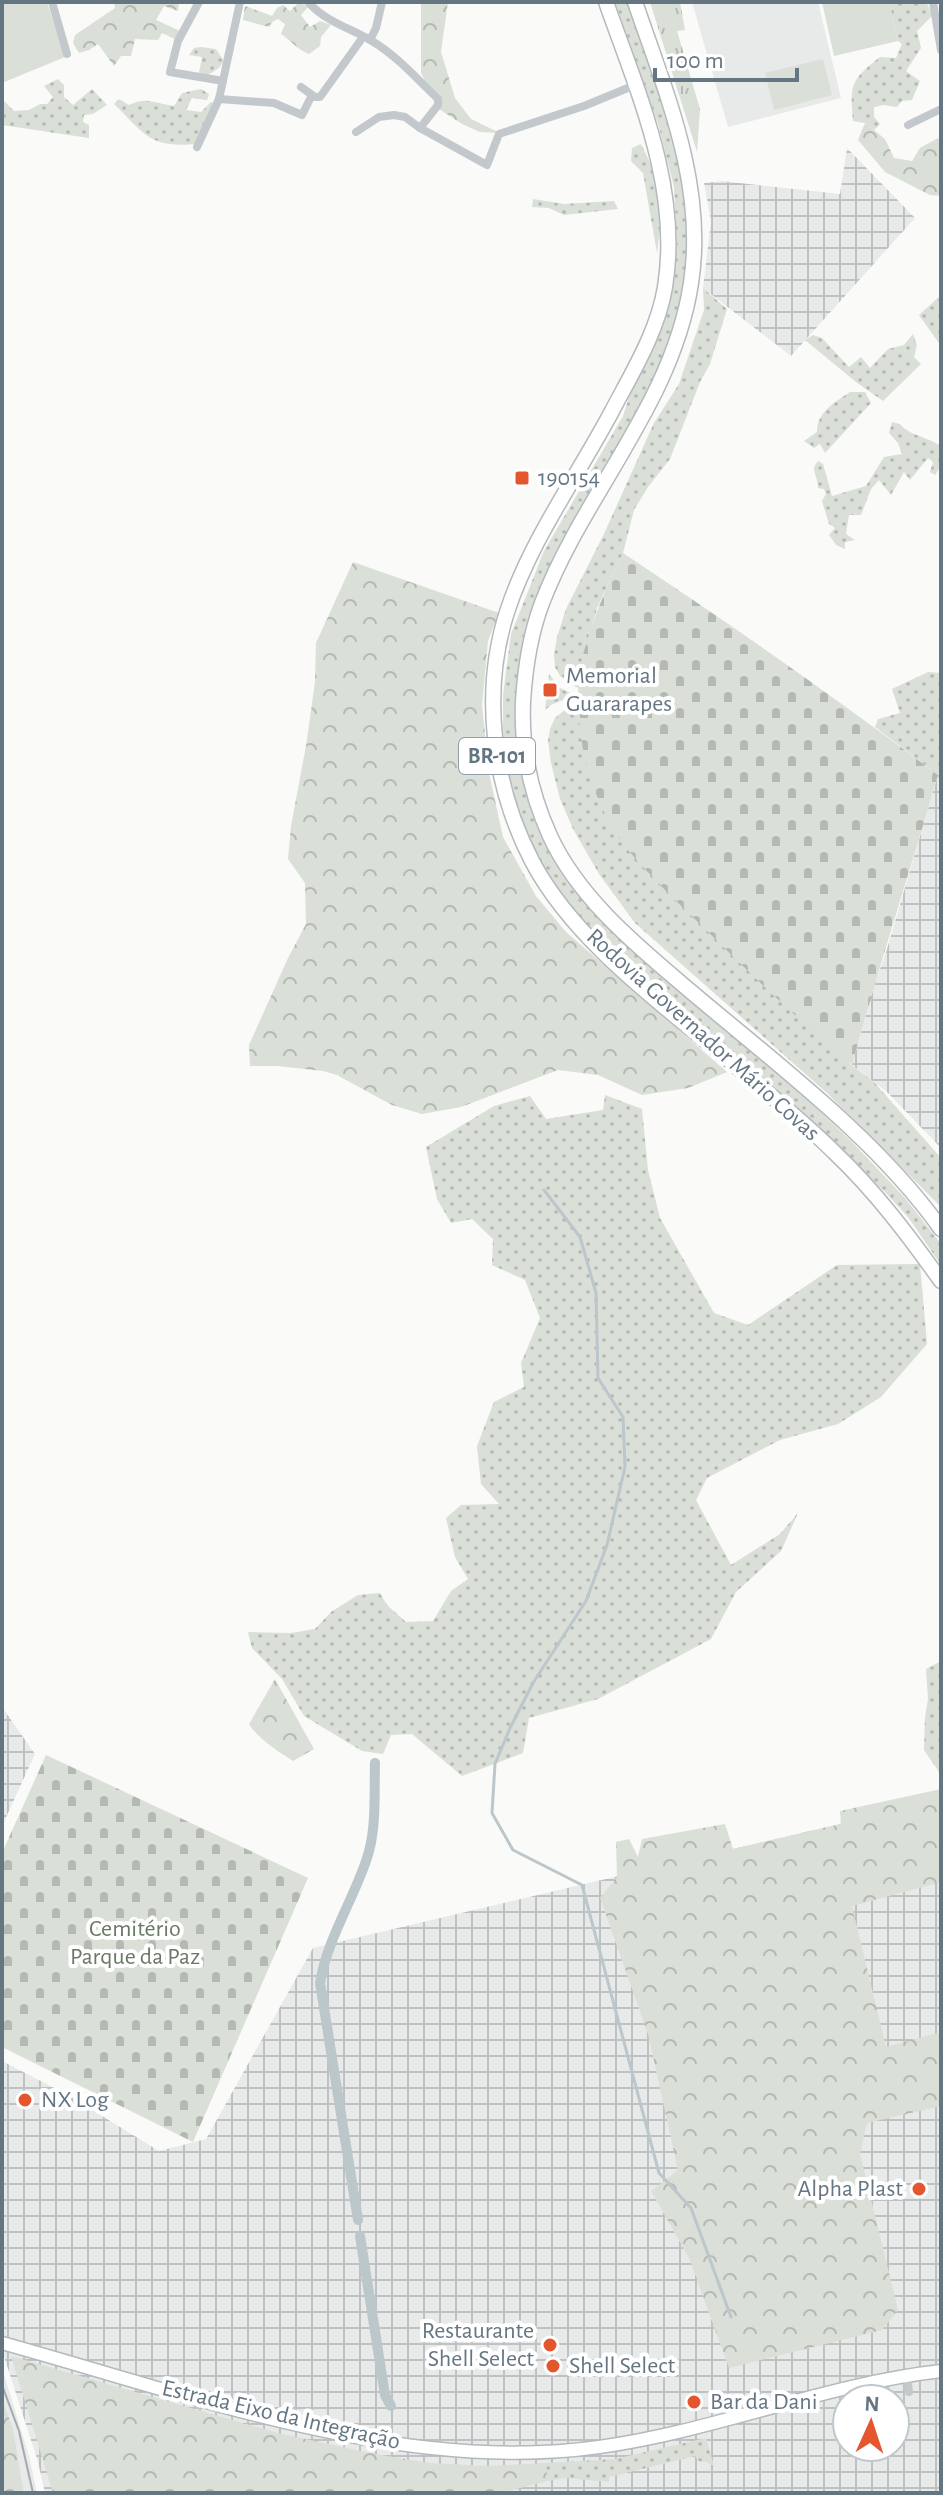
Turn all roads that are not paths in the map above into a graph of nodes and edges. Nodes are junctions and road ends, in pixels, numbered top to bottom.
1 (52, 2) edge
2 (199, 2) edge
3 (240, 2) edge
4 (308, 2) edge
5 (382, 2) edge
6 (606, 2) edge
7 (635, 2) edge
8 (936, 3) edge
9 (366, 38) junction
10 (941, 50) edge
11 (67, 54) dead end
12 (223, 81) junction
13 (635, 85) junction
14 (301, 87) dead end
15 (312, 95) junction
16 (219, 99) junction
17 (941, 109) edge
18 (908, 125) dead end
19 (420, 128) junction
20 (356, 132) dead end
21 (197, 147) dead end
22 (941, 1229) edge
23 (941, 1281) edge
24 (2, 2343) edge
25 (941, 2371) edge
26 (907, 2376) junction
27 (908, 2383) edge

1 - 11 street
2 - 12 street
3 - 12 street
4 - 9 street
5 - 9 street
6 - 13 highway, Rodovia Governador Mário Covas / BR-101
7 - 22 highway, Rodovia Governador Mário Covas / BR-101
8 - 10 street
9 - 15 street
9 - 19 street
12 - 16 street
13 - 19 street
13 - 23 highway, Rodovia Governador Mário Covas / BR-101
14 - 15 street
15 - 16 street
16 - 21 street
17 - 18 street
19 - 20 street
24 - 26 main road, Estrada Eixo da Integração
25 - 26 main road, Estrada Eixo da Integração
26 - 27 street

